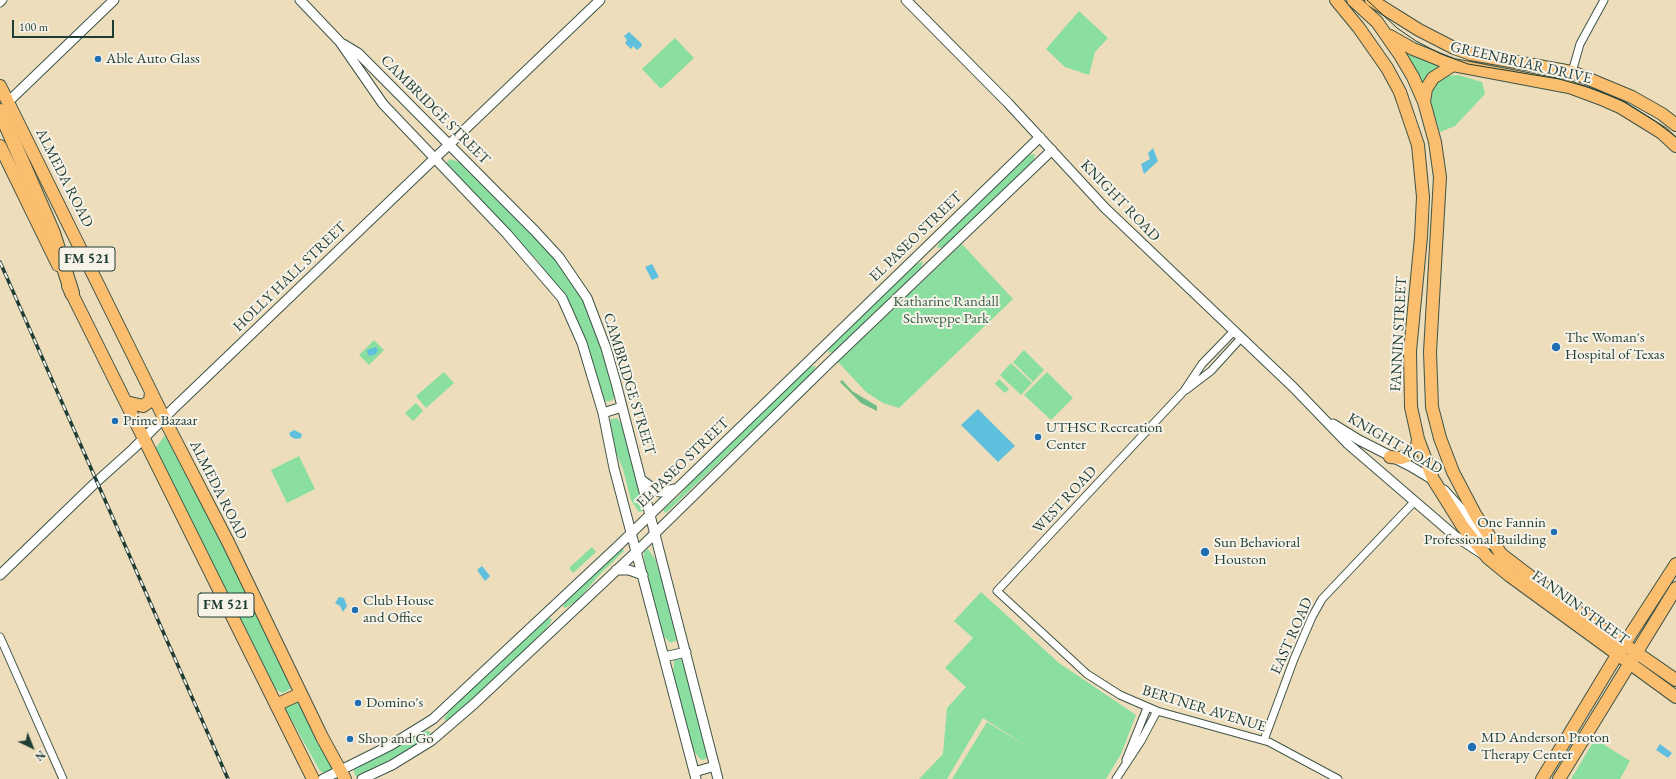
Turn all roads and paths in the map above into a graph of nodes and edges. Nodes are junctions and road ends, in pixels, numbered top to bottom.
1 (3, 0) edge
2 (114, 0) edge
3 (300, 0) edge
4 (600, 0) edge
5 (906, 0) edge
6 (1352, 0) edge
7 (1371, 0) edge
8 (1604, 0) edge
9 (1336, 1) edge
10 (0, 3) edge
11 (1388, 35) junction
12 (340, 42) junction
13 (1452, 65) junction
14 (1572, 72) junction
15 (0, 86) edge
16 (1424, 102) junction
17 (4, 106) edge
18 (1676, 125) edge
19 (1040, 137) junction
20 (449, 144) junction
21 (0, 146) edge
22 (1676, 146) edge
23 (1052, 150) junction
24 (434, 158) junction
25 (923, 250) junction
26 (934, 262) junction
27 (72, 293) junction
28 (1234, 331) junction
29 (1241, 338) junction
30 (818, 352) junction
31 (827, 365) junction
32 (1184, 391) junction
33 (151, 392) junction
34 (126, 402) junction
35 (622, 407) junction
36 (1411, 407) junction
37 (1432, 407) junction
38 (602, 413) junction
39 (1320, 415) junction
40 (164, 418) junction
41 (144, 438) junction
42 (1418, 439) junction
43 (1390, 457) junction
44 (1433, 479) junction
45 (642, 481) junction
46 (680, 486) junction
47 (1414, 502) junction
48 (650, 514) junction
49 (632, 533) junction
50 (655, 533) junction
51 (637, 551) junction
52 (1501, 554) junction
53 (1487, 557) junction
54 (1676, 564) edge
55 (616, 570) junction
56 (0, 575) edge
57 (643, 575) junction
58 (1531, 585) junction
59 (1676, 588) edge
60 (997, 591) joint
61 (552, 608) junction
62 (563, 620) junction
63 (0, 637) edge
64 (1625, 644) junction
65 (686, 652) junction
66 (1636, 653) junction
67 (1617, 655) junction
68 (664, 657) junction
69 (1629, 664) junction
70 (1676, 680) edge
71 (300, 694) junction
72 (1676, 697) edge
73 (276, 705) junction
74 (1146, 708) junction
75 (1157, 711) junction
76 (433, 719) junction
77 (444, 730) junction
78 (1264, 740) junction
79 (1559, 752) junction
80 (1571, 759) junction
81 (1125, 764) junction
82 (715, 766) junction
83 (343, 775) edge
84 (695, 775) edge
85 (63, 779) edge
86 (313, 779) edge
87 (323, 779) edge
88 (362, 779) edge
89 (718, 779) edge
90 (1116, 779) edge
91 (1338, 779) edge
92 (1542, 779) edge
93 (1559, 779) edge

1 - 10 street
2 - 17 street
3 - 12 street, CAMBRIDGE STREET
4 - 20 street, HOLLY HALL STREET
5 - 19 street, KNIGHT ROAD
6 - 11 main road, FANNIN STREET
7 - 14 main road, GREENBRIAR DRIVE
8 - 14 street
9 - 11 main road, GREENBRIAR DRIVE
9 - 36 main road, FANNIN STREET
11 - 13 main road, GREENBRIAR DRIVE
11 - 16 main road, FANNIN STREET
12 - 20 street, CAMBRIDGE STREET
12 - 24 street, CAMBRIDGE STREET
13 - 16 main road
13 - 22 main road, GREENBRIAR DRIVE
14 - 18 main road, GREENBRIAR DRIVE
15 - 17 main road, ALMEDA ROAD / FM 521
16 - 37 main road, FANNIN STREET
17 - 27 highway
17 - 33 main road, ALMEDA ROAD / FM 521
19 - 23 street, KNIGHT ROAD
19 - 25 street, EL PASEO STREET
20 - 24 street, HOLLY HALL STREET
20 - 35 street, CAMBRIDGE STREET
21 - 27 main road, FM 521
23 - 26 street, EL PASEO STREET
23 - 28 street, KNIGHT ROAD
24 - 38 street, CAMBRIDGE STREET
24 - 40 street, HOLLY HALL STREET
25 - 26 street
25 - 30 street, EL PASEO STREET
26 - 31 street, EL PASEO STREET
27 - 34 main road, FM 521
28 - 29 street, KNIGHT ROAD
28 - 32 street, WEST ROAD
29 - 32 street, WEST ROAD
29 - 39 street, KNIGHT ROAD
30 - 31 street
30 - 46 street, EL PASEO STREET
31 - 50 street, EL PASEO STREET
32 - 60 street, WEST ROAD
33 - 34 main road
33 - 40 main road, ALMEDA ROAD / FM 521
34 - 41 main road, FM 521
35 - 38 street
35 - 45 street, CAMBRIDGE STREET
36 - 37 main road
36 - 42 main road, FANNIN STREET
37 - 52 main road, FANNIN STREET
38 - 49 street, CAMBRIDGE STREET
39 - 43 street, KNIGHT ROAD
39 - 47 street, KNIGHT ROAD
40 - 41 street, HOLLY HALL STREET
40 - 71 main road, ALMEDA ROAD / FM 521
41 - 56 street, HOLLY HALL STREET
41 - 73 main road, FM 521
42 - 43 main road
42 - 44 main road, FANNIN STREET
43 - 44 street, KNIGHT ROAD
44 - 52 street, KNIGHT ROAD
44 - 53 main road, FANNIN STREET
45 - 46 street
45 - 48 street, CAMBRIDGE STREET
46 - 48 street, EL PASEO STREET
47 - 53 street, KNIGHT ROAD
47 - 78 street, EAST ROAD
48 - 49 street, EL PASEO STREET
48 - 50 street, CAMBRIDGE STREET
49 - 51 street, CAMBRIDGE STREET
49 - 61 street, EL PASEO STREET
50 - 51 street, EL PASEO STREET
50 - 65 street, CAMBRIDGE STREET
51 - 55 street, EL PASEO STREET
51 - 57 street, CAMBRIDGE STREET
52 - 58 main road, FANNIN STREET
53 - 58 main road, FANNIN STREET
54 - 64 main road
55 - 57 street
55 - 62 street, EL PASEO STREET
57 - 68 street, CAMBRIDGE STREET
58 - 64 main road, FANNIN STREET
58 - 67 main road, FANNIN STREET
59 - 66 main road
60 - 74 street, BERTNER AVENUE
61 - 62 street
61 - 76 street, EL PASEO STREET
62 - 77 street, EL PASEO STREET
63 - 85 street
64 - 66 main road, FANNIN STREET
64 - 67 main road
65 - 68 street
65 - 82 street, CAMBRIDGE STREET
66 - 69 main road
66 - 70 main road, FANNIN STREET
67 - 69 main road, FANNIN STREET
67 - 79 main road
68 - 84 street, CAMBRIDGE STREET
69 - 72 main road, FANNIN STREET
69 - 80 main road
71 - 73 main road
71 - 83 main road, ALMEDA ROAD / FM 521
73 - 86 main road, FM 521
74 - 75 street, BERTNER AVENUE
74 - 81 street
75 - 78 street, BERTNER AVENUE
75 - 81 street
76 - 77 street
76 - 83 street, EL PASEO STREET
77 - 88 street, EL PASEO STREET
78 - 91 street, BERTNER AVENUE
79 - 80 main road
79 - 92 main road
80 - 93 main road
81 - 90 street
82 - 84 street
82 - 89 street, CAMBRIDGE STREET
83 - 87 street, EL PASEO STREET

